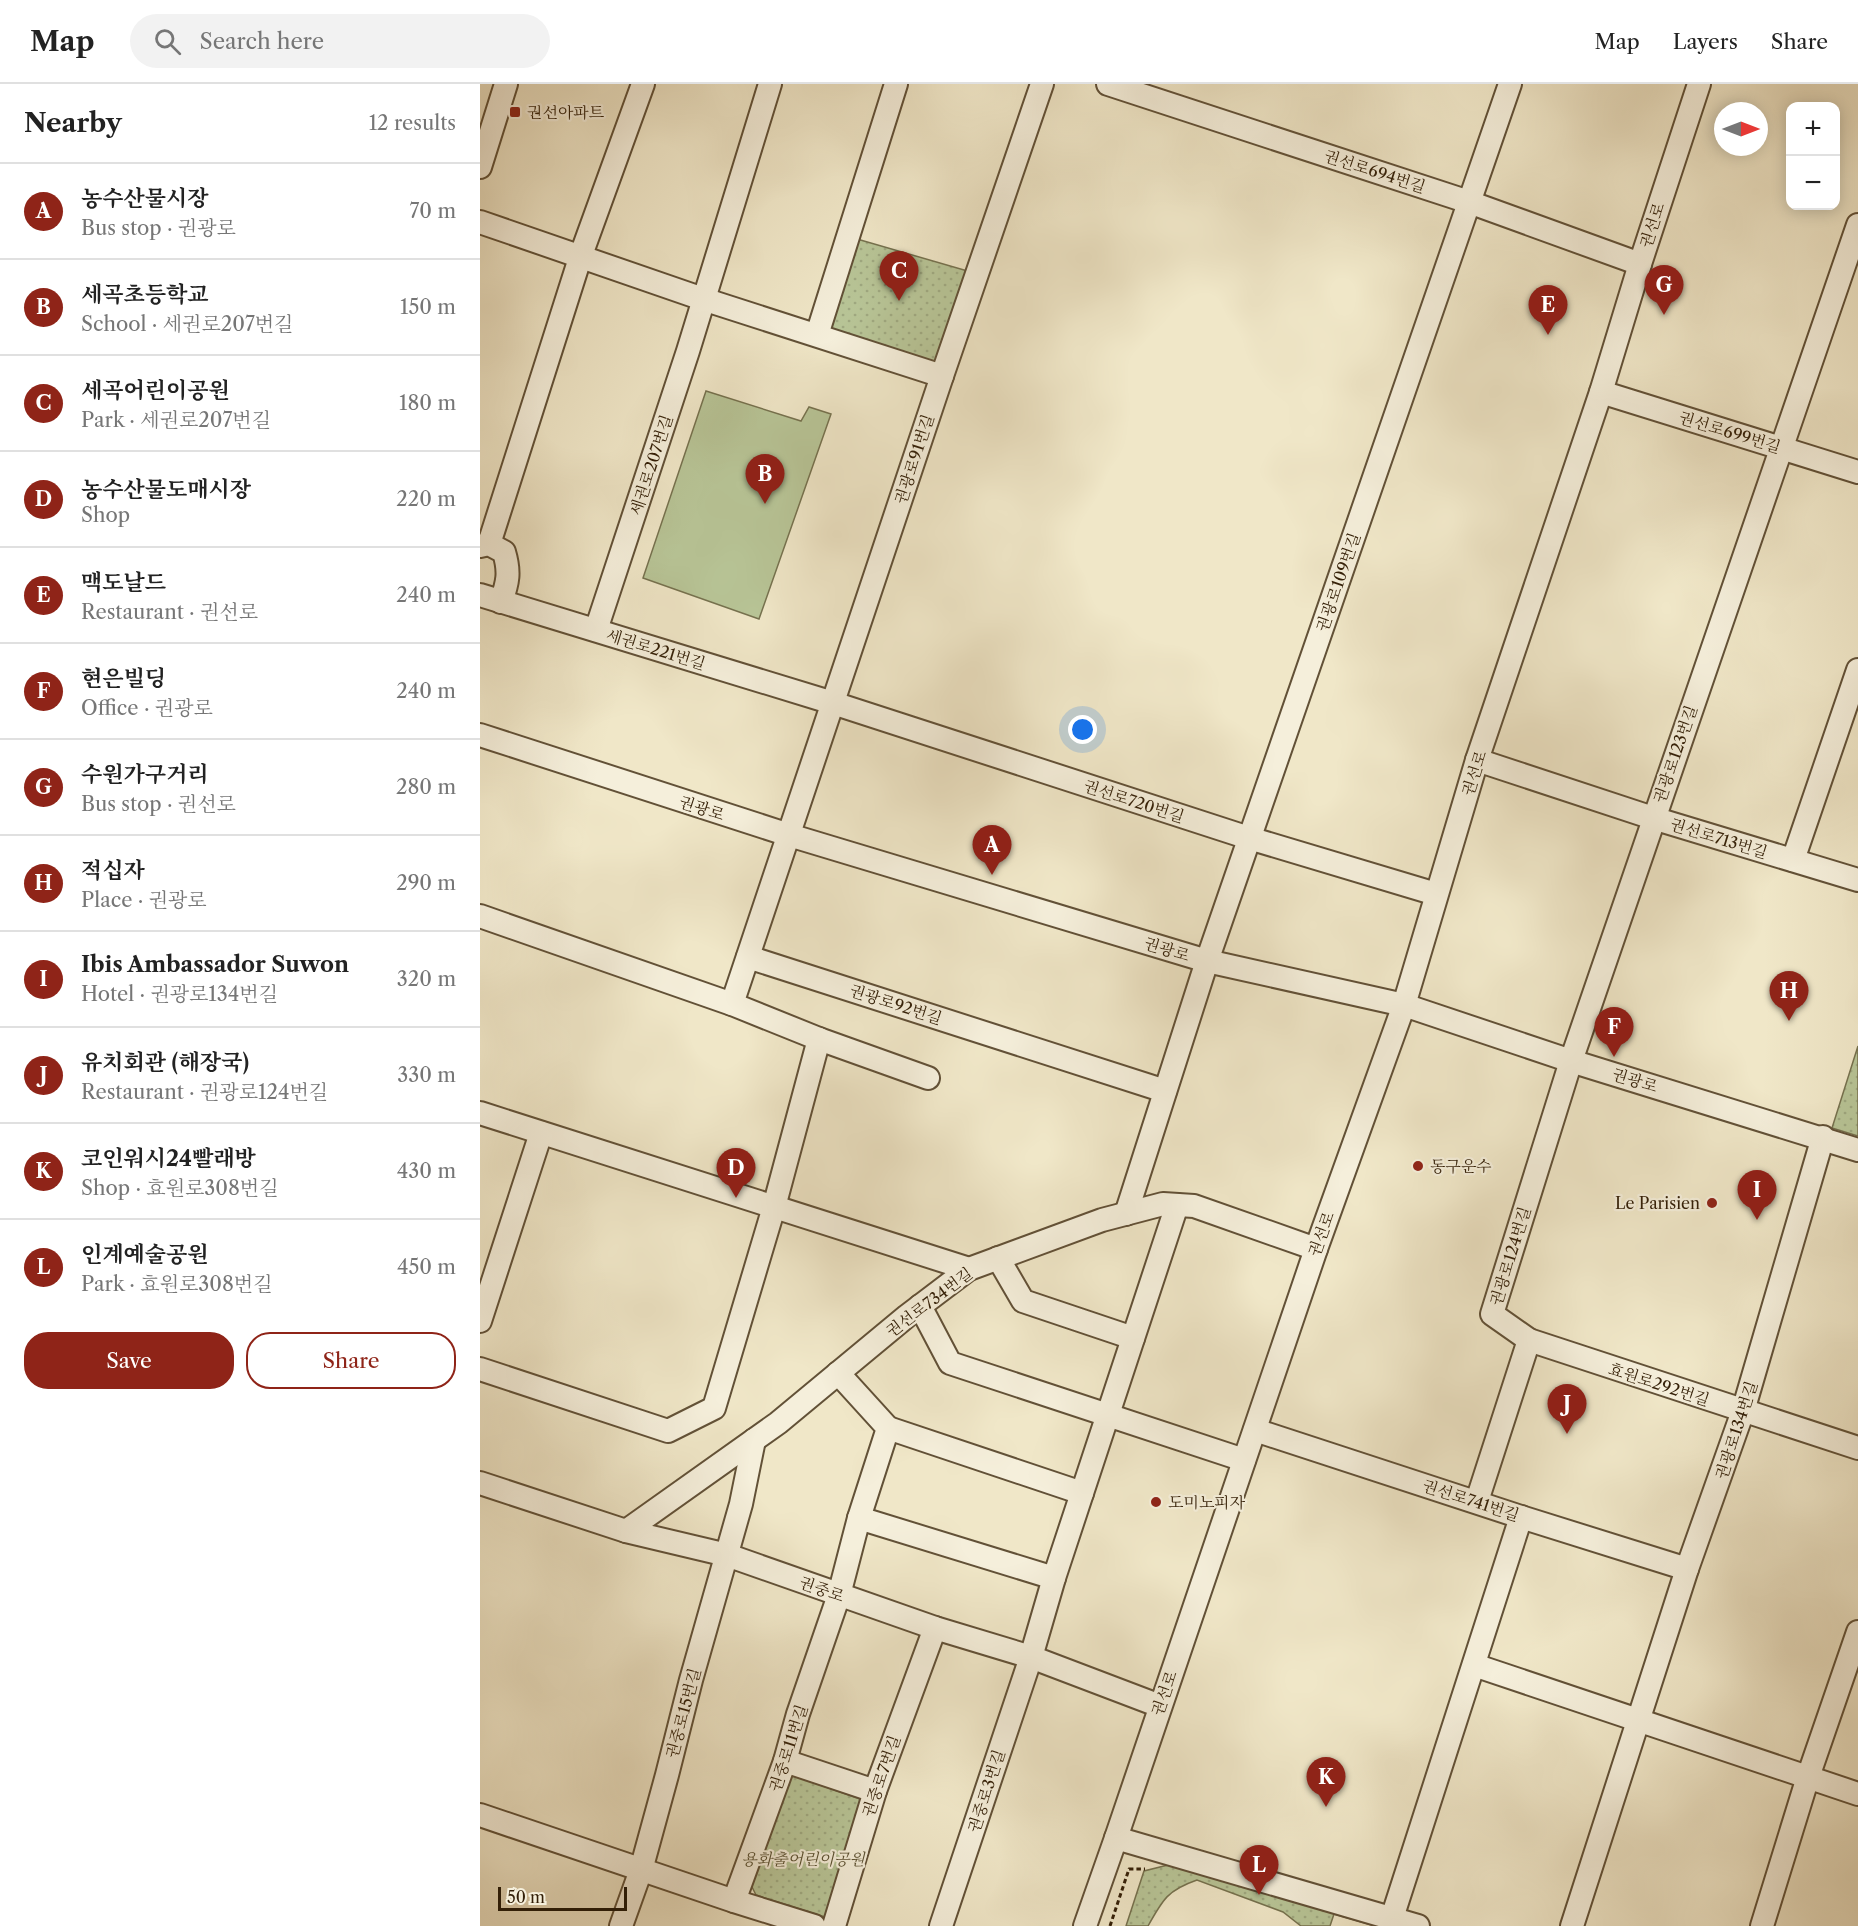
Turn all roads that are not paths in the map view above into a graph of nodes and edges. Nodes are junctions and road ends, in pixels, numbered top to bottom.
1 (506, 84) edge
2 (643, 84) edge
3 (770, 84) edge
4 (896, 84) edge
5 (1042, 84) edge
6 (1108, 84) edge
7 (1510, 84) edge
8 (1699, 84) edge
9 (480, 167) edge
10 (1469, 202) junction
11 (480, 222) edge
12 (1858, 225) edge
13 (581, 255) junction
14 (1640, 264) junction
15 (703, 299) junction
16 (818, 335) junction
17 (942, 376) junction
18 (1601, 392) junction
19 (1782, 448) junction
20 (1858, 472) edge
21 (484, 545) edge
22 (491, 598) edge
23 (596, 630) junction
24 (1858, 670) edge
25 (833, 703) junction
26 (480, 735) edge
27 (1477, 760) junction
28 (1653, 818) junction
29 (789, 836) junction
30 (1249, 838) junction
31 (1793, 860) junction
32 (1858, 880) edge
33 (1436, 894) junction
34 (480, 916) edge
35 (748, 957) junction
36 (1206, 961) junction
37 (732, 1004) junction
38 (1404, 1005) junction
39 (819, 1039) junction
40 (1570, 1061) junction
41 (928, 1078) dead end
42 (1165, 1091) junction
43 (480, 1113) edge
44 (541, 1133) junction
45 (1823, 1137) junction
46 (1858, 1150) edge
47 (1178, 1205) junction
48 (774, 1207) junction
49 (1126, 1214) junction
50 (1316, 1249) junction
51 (998, 1258) junction
52 (969, 1269) junction
53 (920, 1306) junction
54 (480, 1320) edge
55 (1133, 1338) junction
56 (1529, 1340) junction
57 (480, 1369) edge
58 (838, 1373) junction
59 (1743, 1411) junction
60 (1107, 1416) junction
61 (888, 1428) junction
62 (1254, 1430) junction
63 (754, 1440) junction
64 (1858, 1448) edge
65 (1244, 1460) junction
66 (480, 1483) edge
67 (1082, 1493) junction
68 (1476, 1501) junction
69 (1521, 1517) junction
70 (859, 1518) junction
71 (626, 1532) junction
72 (728, 1555) junction
73 (1687, 1569) junction
74 (1053, 1578) junction
75 (839, 1595) junction
76 (935, 1628) junction
77 (1858, 1632) edge
78 (1031, 1657) junction
79 (1474, 1665) junction
80 (1160, 1706) junction
81 (1638, 1719) junction
82 (785, 1761) junction
83 (1808, 1777) junction
84 (875, 1791) junction
85 (1858, 1794) edge
86 (480, 1815) edge
87 (1116, 1838) junction
88 (641, 1870) junction
89 (734, 1901) junction
90 (1392, 1918) junction
91 (621, 1926) edge
92 (814, 1926) edge
93 (834, 1926) edge
94 (941, 1926) edge
95 (1084, 1926) edge
96 (1418, 1926) edge
97 (1572, 1926) edge
98 (1762, 1926) edge

1 - 9 street
2 - 13 street
3 - 15 street, 세권로207번길
4 - 16 street
5 - 17 street, 권광로91번길
6 - 10 street, 권선로694번길
7 - 10 street, 권광로109번길
8 - 14 street, 권선로
10 - 14 street, 권선로694번길
10 - 30 street, 권광로109번길
11 - 13 street
12 - 19 street, 권광로123번길
13 - 15 street
13 - 21 street
14 - 18 street, 권선로
15 - 16 street
15 - 23 street, 세권로207번길
16 - 17 street
17 - 25 street, 권광로91번길
18 - 19 street, 권선로699번길
18 - 27 street, 권선로
19 - 20 street, 권선로699번길
19 - 28 street, 권광로123번길
21 - 22 street
22 - 23 street, 세권로221번길
23 - 25 street, 세권로221번길
24 - 31 street
25 - 29 street, 권광로91번길
25 - 30 street, 권선로720번길
26 - 29 street, 권광로
27 - 28 street, 권선로713번길
27 - 33 street, 권선로
28 - 31 street, 권선로713번길
28 - 40 street, 권광로123번길
29 - 35 street
29 - 36 street, 권광로
30 - 33 street, 권선로720번길
30 - 36 street, 권광로109번길
31 - 32 street, 권선로713번길
33 - 38 street, 권선로
34 - 37 street
35 - 37 street
35 - 42 street, 권광로92번길
36 - 38 street, 권광로
36 - 42 street, 권광로109번길
37 - 39 street
38 - 40 street, 권광로
38 - 50 street, 권선로
39 - 41 street
39 - 48 street
40 - 45 street, 권광로
40 - 56 street, 권광로124번길
42 - 49 street, 권광로109번길
43 - 44 street
44 - 48 street
44 - 54 street
45 - 46 street, 권광로
45 - 59 street, 권광로134번길
47 - 49 street, 권선로734번길
47 - 50 street, 권선로734번길
47 - 55 street, 권중로3번길
48 - 52 street
48 - 57 street
49 - 51 street, 권선로734번길
50 - 62 street, 권선로
51 - 52 street, 권선로734번길
51 - 55 street
52 - 53 street, 권선로734번길
53 - 58 street, 권선로734번길
53 - 60 street
55 - 60 street, 권중로3번길
56 - 59 street, 효원로292번길
56 - 68 street
58 - 61 street
58 - 63 street, 권선로734번길
59 - 64 street, 효원로292번길
59 - 73 street, 권광로134번길
60 - 65 street
60 - 67 street, 권중로3번길
61 - 67 street
61 - 70 street, 권중로11번길
62 - 65 street, 권선로
62 - 68 street, 권선로741번길
63 - 71 street, 권선로734번길
63 - 72 street, 권중로15번길
65 - 80 street, 권선로
66 - 71 street, 권중로
67 - 74 street, 권중로3번길
68 - 69 street, 권선로741번길
69 - 73 street, 권선로741번길
69 - 79 street
70 - 74 street
70 - 75 street, 권중로11번길
71 - 72 street, 권중로
72 - 75 street, 권중로
72 - 88 street, 권중로15번길
73 - 81 street, 권광로134번길
74 - 78 street, 권중로3번길
75 - 76 street, 권중로
75 - 82 street, 권중로11번길
76 - 78 street, 권중로
76 - 84 street, 권중로7번길
77 - 83 street
78 - 80 street, 권중로
78 - 94 street, 권중로3번길
79 - 81 street
79 - 90 street
80 - 87 street, 권선로
81 - 83 street
81 - 97 street, 권광로134번길
82 - 84 street
82 - 89 street, 권중로11번길
83 - 85 street
83 - 98 street
84 - 93 street, 권중로7번길
86 - 88 street
87 - 90 street
87 - 95 street, 권선로
88 - 89 street
88 - 91 street, 권중로15번길
89 - 92 street
90 - 96 street

